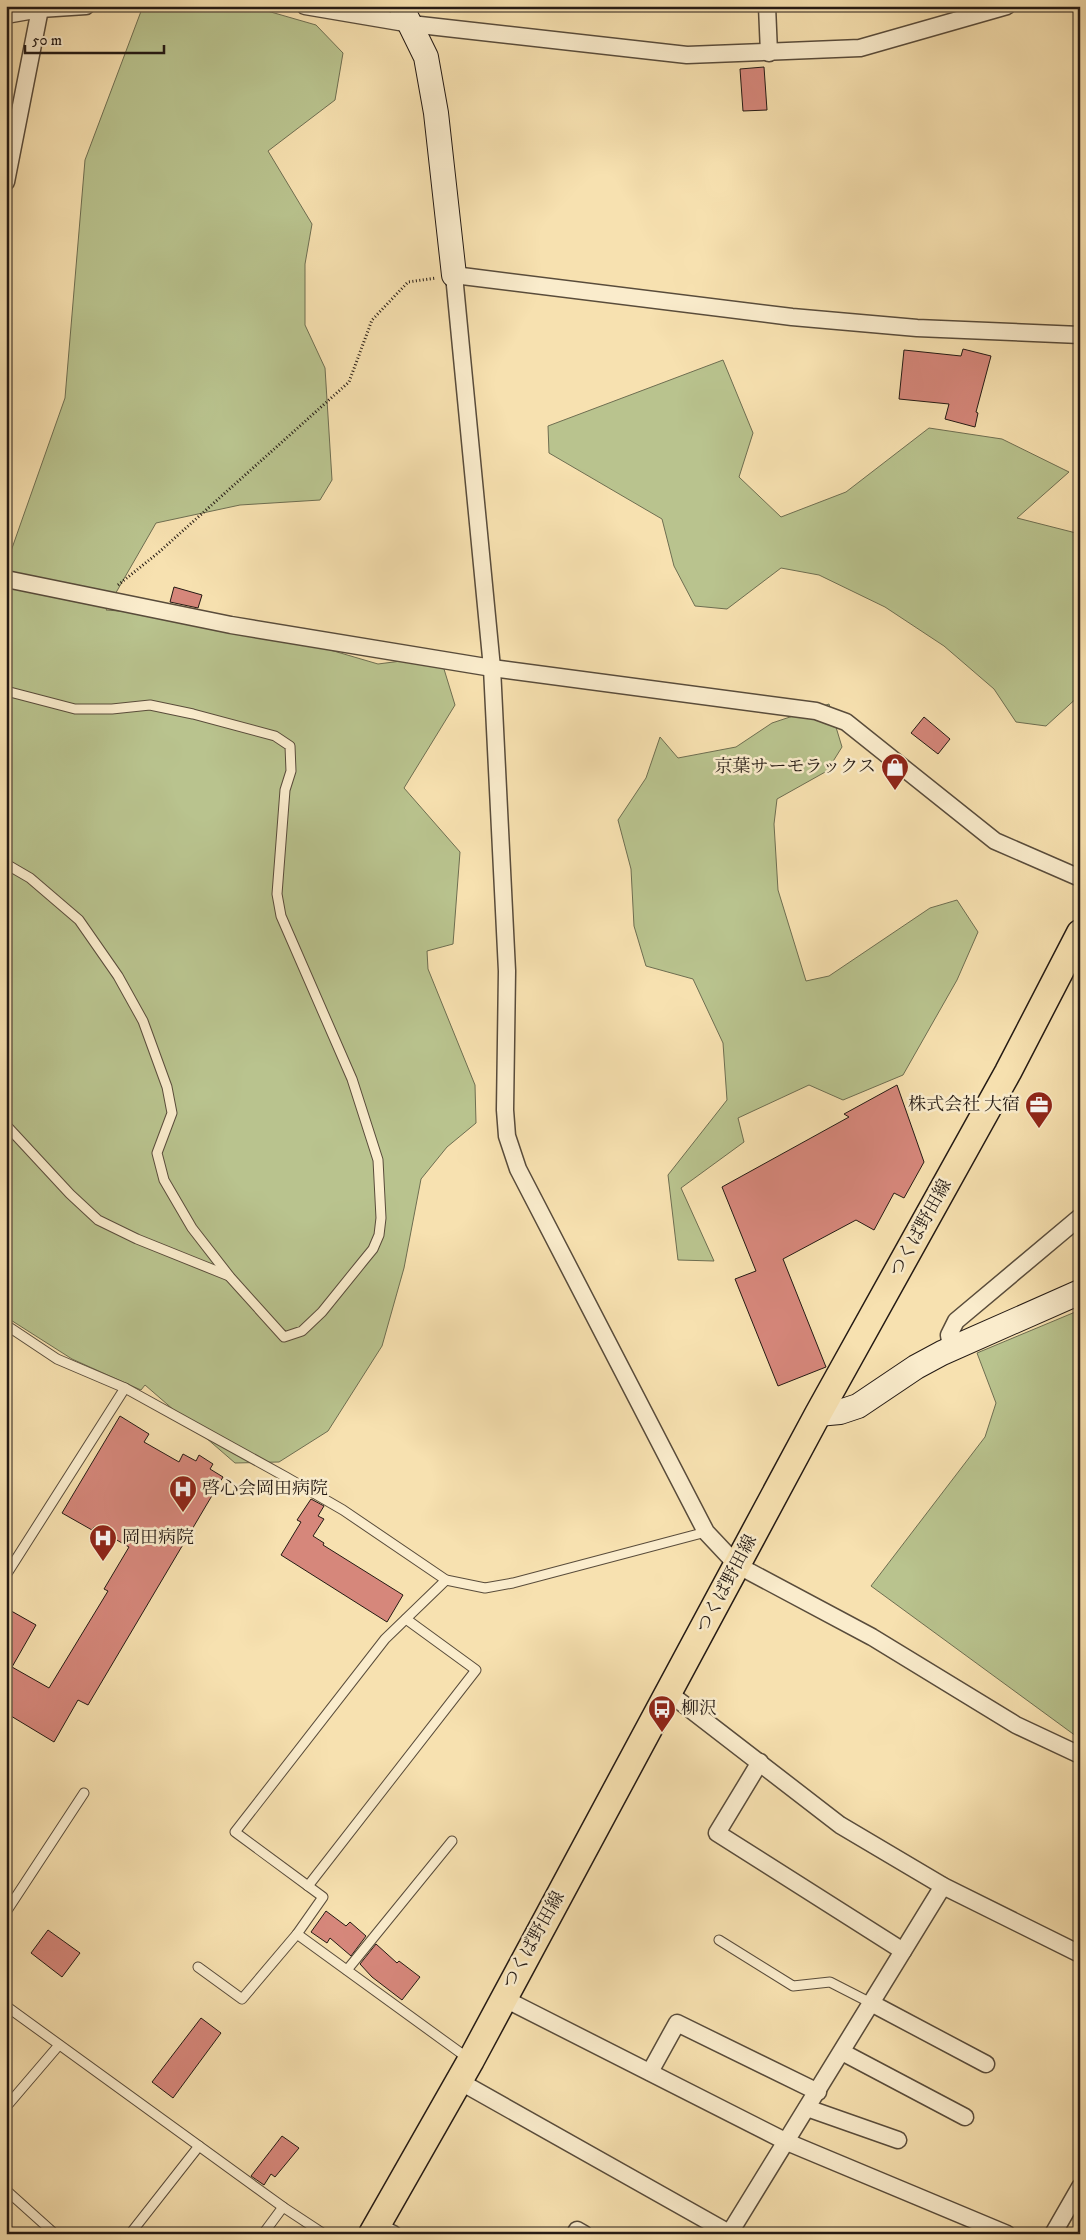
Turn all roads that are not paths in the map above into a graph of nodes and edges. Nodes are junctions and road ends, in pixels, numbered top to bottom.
1 (86, 6) edge
2 (305, 6) edge
3 (767, 6) edge
4 (1007, 6) edge
5 (40, 10) junction
6 (6, 15) edge
7 (406, 15) edge
8 (769, 53) junction
9 (6, 182) edge
10 (454, 275) junction
11 (1080, 335) edge
12 (6, 579) edge
13 (492, 668) junction
14 (6, 691) edge
15 (6, 864) edge
16 (1080, 878) edge
17 (1080, 933) edge
18 (6, 1125) edge
19 (1080, 1217) edge
20 (230, 1277) junction
21 (1080, 1292) edge
22 (6, 1325) edge
23 (952, 1348) junction
24 (125, 1388) junction
25 (818, 1414) junction
26 (706, 1532) junction
27 (738, 1565) junction
28 (6, 1575) edge
29 (446, 1580) junction
30 (406, 1619) junction
31 (669, 1693) junction
32 (1080, 1755) edge
33 (760, 1762) junction
34 (84, 1793) dead end
35 (452, 1841) dead end
36 (308, 1886) junction
37 (943, 1886) junction
38 (6, 1912) edge
39 (298, 1934) junction
40 (719, 1940) dead end
41 (903, 1951) junction
42 (1080, 1954) edge
43 (198, 1967) dead end
44 (347, 1970) junction
45 (503, 1998) junction
46 (871, 2003) junction
47 (6, 2006) edge
48 (60, 2045) junction
49 (842, 2052) junction
50 (986, 2064) dead end
51 (465, 2070) junction
52 (650, 2072) junction
53 (818, 2092) junction
54 (6, 2107) edge
55 (807, 2108) junction
56 (965, 2117) dead end
57 (898, 2140) dead end
58 (787, 2142) junction
59 (199, 2146) junction
60 (1080, 2187) edge
61 (6, 2190) edge
62 (283, 2207) junction
63 (380, 2231) edge
64 (729, 2233) edge
65 (55, 2234) edge
66 (130, 2234) edge
67 (263, 2234) edge
68 (324, 2234) edge
69 (575, 2234) edge
70 (584, 2234) edge
71 (1007, 2234) edge
72 (1054, 2234) edge

1 - 5 street
2 - 7 street
3 - 8 street
4 - 8 street
5 - 6 street
5 - 9 street
7 - 8 street
7 - 10 street
10 - 11 street
10 - 13 street
12 - 13 street
13 - 16 street
13 - 26 street
14 - 20 lane
15 - 20 lane
17 - 25 main road, つくば野田線
18 - 20 lane
19 - 23 street
21 - 23 street
22 - 24 lane
23 - 25 street
24 - 28 lane
24 - 29 lane
25 - 27 main road, つくば野田線
26 - 27 street
26 - 29 lane
27 - 31 main road, つくば野田線
27 - 32 street
29 - 30 lane
30 - 36 lane
30 - 36 lane
31 - 33 street
31 - 45 main road, つくば野田線
33 - 37 street
33 - 41 street
34 - 38 lane
35 - 44 lane
36 - 39 lane
37 - 41 street
37 - 42 street
39 - 43 lane
39 - 44 lane
40 - 46 lane
41 - 46 street
44 - 51 lane
45 - 51 main road, つくば野田線
45 - 52 street
46 - 49 street
46 - 50 street
47 - 48 lane
48 - 54 lane
48 - 59 lane
49 - 53 street
49 - 56 street
51 - 63 main road, つくば野田線
51 - 64 street
52 - 53 street
52 - 58 street
53 - 55 street
55 - 57 street
55 - 58 street
58 - 64 street
58 - 71 street
59 - 62 lane
59 - 66 lane
60 - 72 street
61 - 65 lane
62 - 67 lane
62 - 68 lane
69 - 70 street

